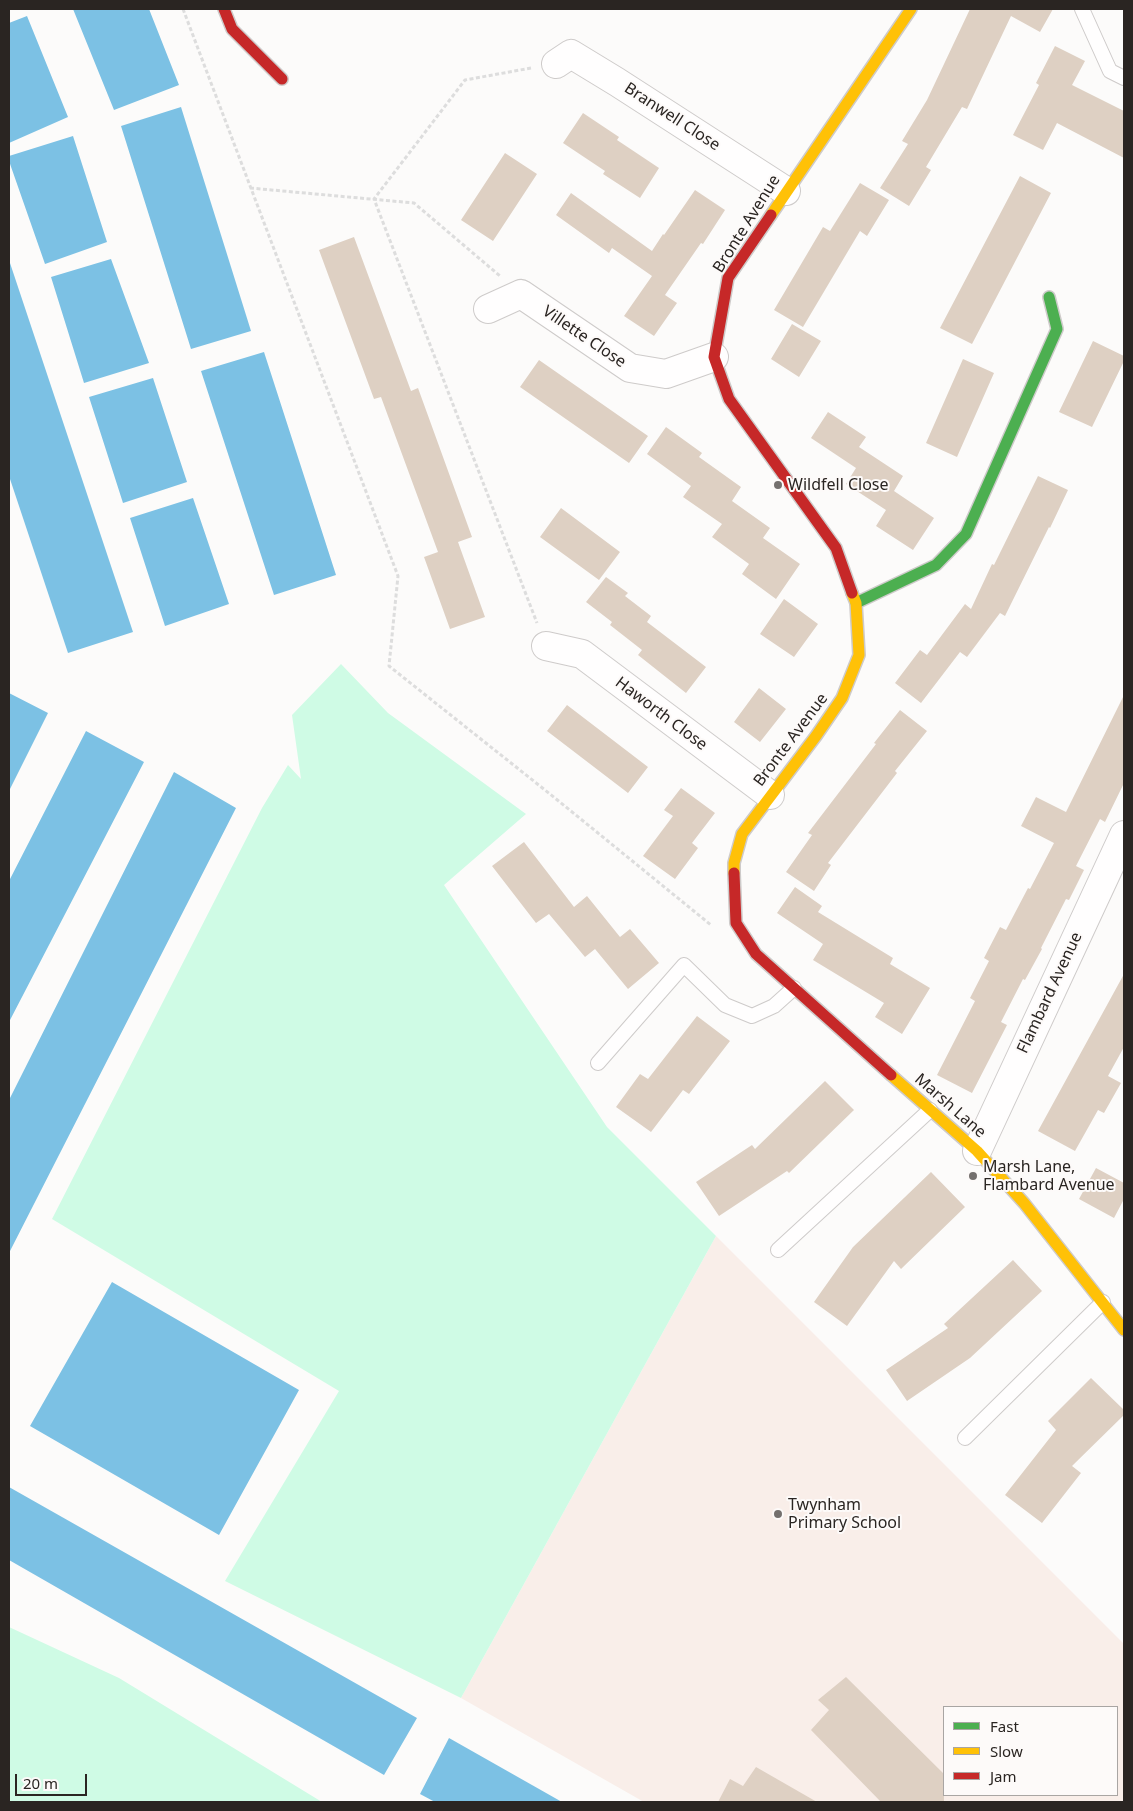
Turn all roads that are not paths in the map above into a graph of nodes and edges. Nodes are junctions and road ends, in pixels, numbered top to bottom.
1 (224, 9) edge
2 (911, 9) edge
3 (1082, 9) edge
4 (556, 64) road end
5 (1124, 78) edge
6 (282, 79) dead end
7 (786, 191) junction
8 (1049, 298) dead end
9 (488, 309) dead end
10 (714, 356) junction
11 (856, 603) junction
12 (546, 646) road end
13 (770, 795) junction
14 (1124, 835) edge
15 (736, 924) joint
16 (794, 988) junction
17 (598, 1063) dead end
18 (930, 1110) junction
19 (976, 1151) junction
20 (778, 1250) dead end
21 (1103, 1302) junction
22 (1124, 1330) edge
23 (965, 1438) dead end

1 - 6 street
2 - 7 street, Bronte Avenue
3 - 5 lane
4 - 7 street, Branwell Close
7 - 10 street, Bronte Avenue
8 - 11 street
9 - 10 street, Villette Close
10 - 11 street, Bronte Avenue
11 - 13 street, Bronte Avenue
12 - 13 street, Haworth Close
13 - 15 street, Bronte Avenue
14 - 19 street, Flambard Avenue
15 - 16 street, Marsh Lane
16 - 17 lane
16 - 18 street, Marsh Lane
18 - 19 street, Marsh Lane
18 - 20 lane
19 - 21 street, Marsh Lane
21 - 22 street, Marsh Lane
21 - 23 lane

